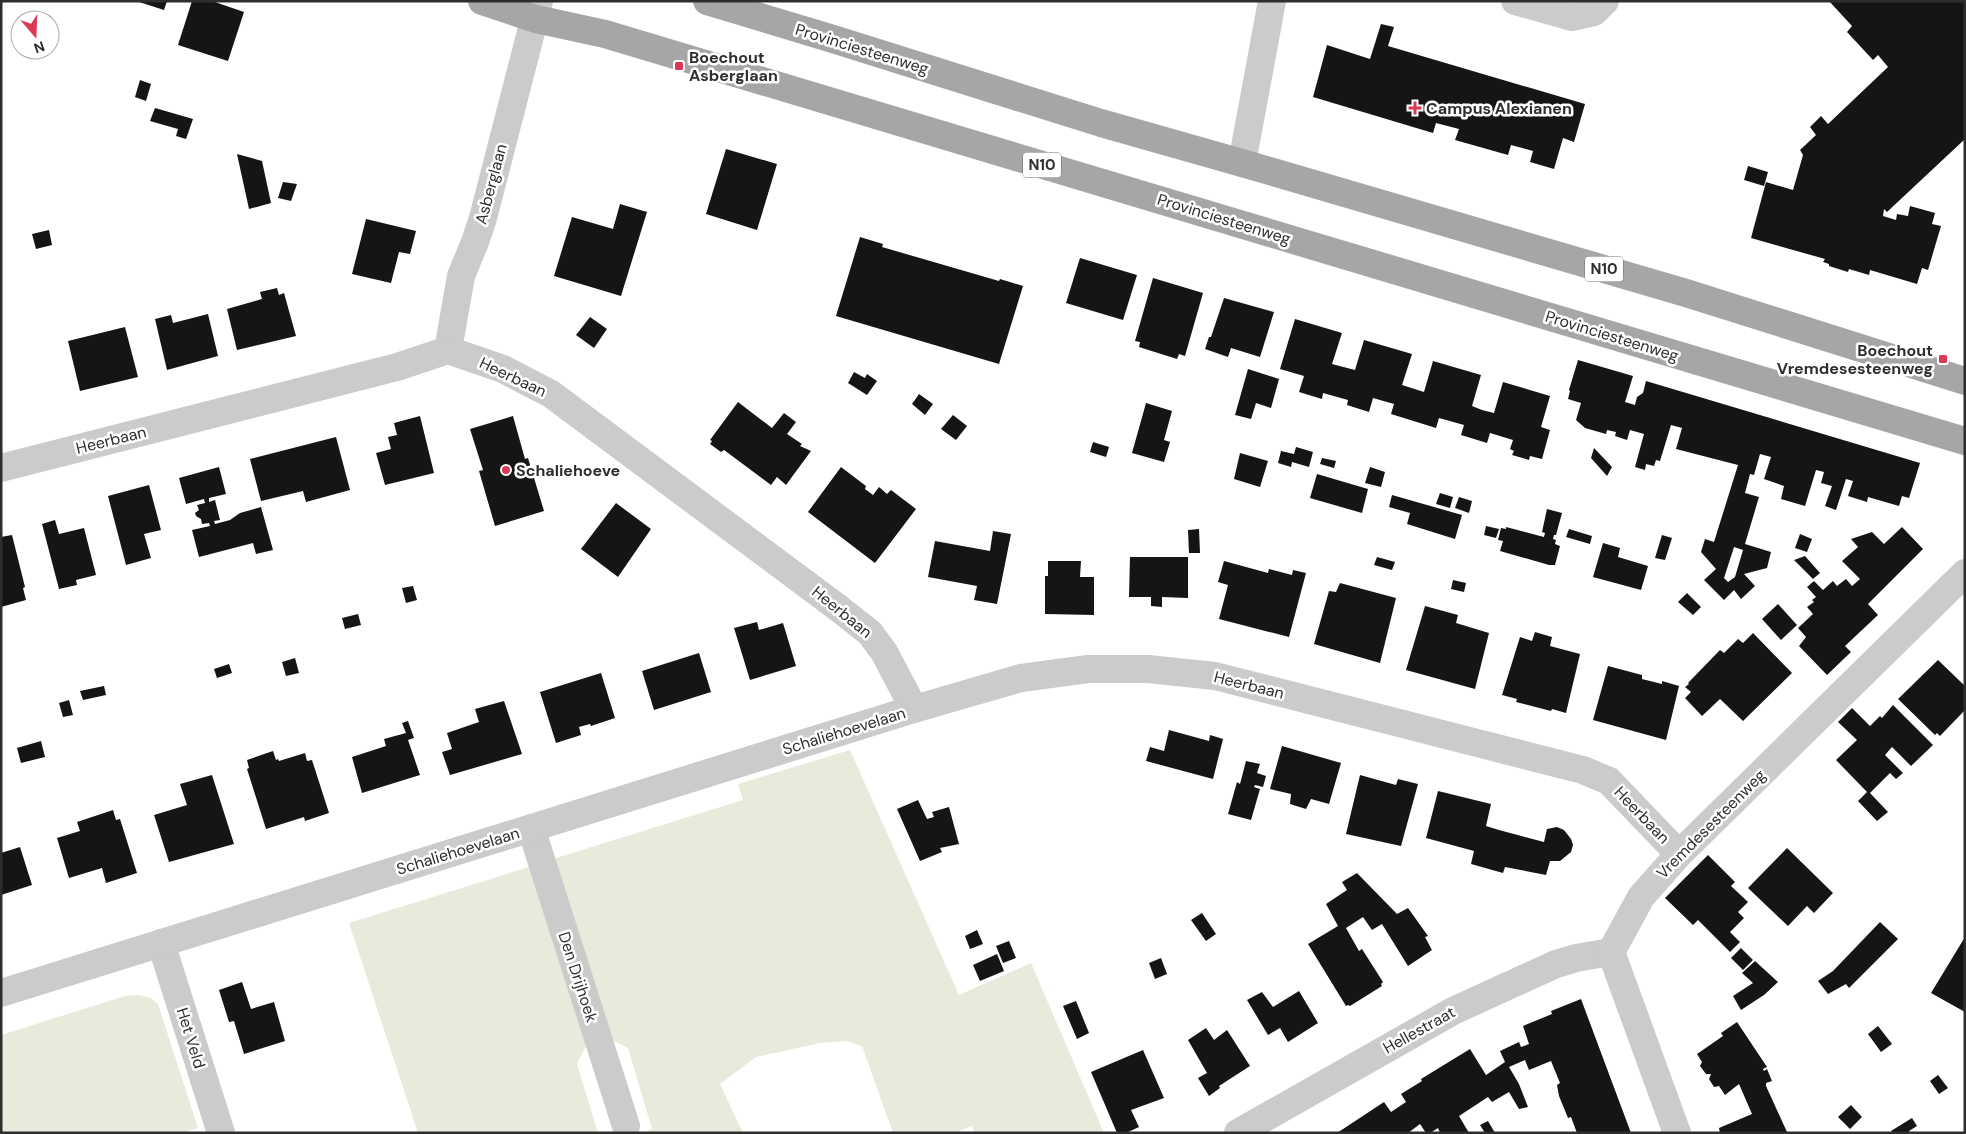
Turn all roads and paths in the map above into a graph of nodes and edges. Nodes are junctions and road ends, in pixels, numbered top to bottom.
1 (482, 1) edge
2 (707, 1) edge
3 (1272, 1) edge
4 (1515, 1) edge
5 (1606, 1) edge
6 (538, 10) edge
7 (1242, 162) junction
8 (448, 350) junction
9 (1965, 381) edge
10 (1965, 441) edge
11 (1, 468) edge
12 (1965, 573) edge
13 (914, 709) junction
14 (531, 828) junction
15 (1679, 854) junction
16 (161, 943) junction
17 (1611, 952) junction
18 (1, 993) edge
19 (626, 1126) dead end
20 (220, 1133) edge
21 (1238, 1133) edge
22 (1677, 1133) edge

1 - 6 main road, Provinciesteenweg / N10
2 - 7 main road, Provinciesteenweg / N10
3 - 7 street
4 - 5 street
6 - 8 street, Asberglaan
6 - 10 main road, Provinciesteenweg / N10
7 - 9 main road, Provinciesteenweg / N10
8 - 11 street, Heerbaan
8 - 13 street, Heerbaan
12 - 15 street, Vremdesesteenweg
13 - 14 street, Schaliehoevelaan
13 - 15 street, Heerbaan
14 - 16 street, Schaliehoevelaan
14 - 19 street, Den Drijhoek
15 - 17 street, Vremdesesteenweg
16 - 18 street, Schaliehoevelaan
16 - 20 street, Het Veld
17 - 21 street, Hellestraat
17 - 22 street

